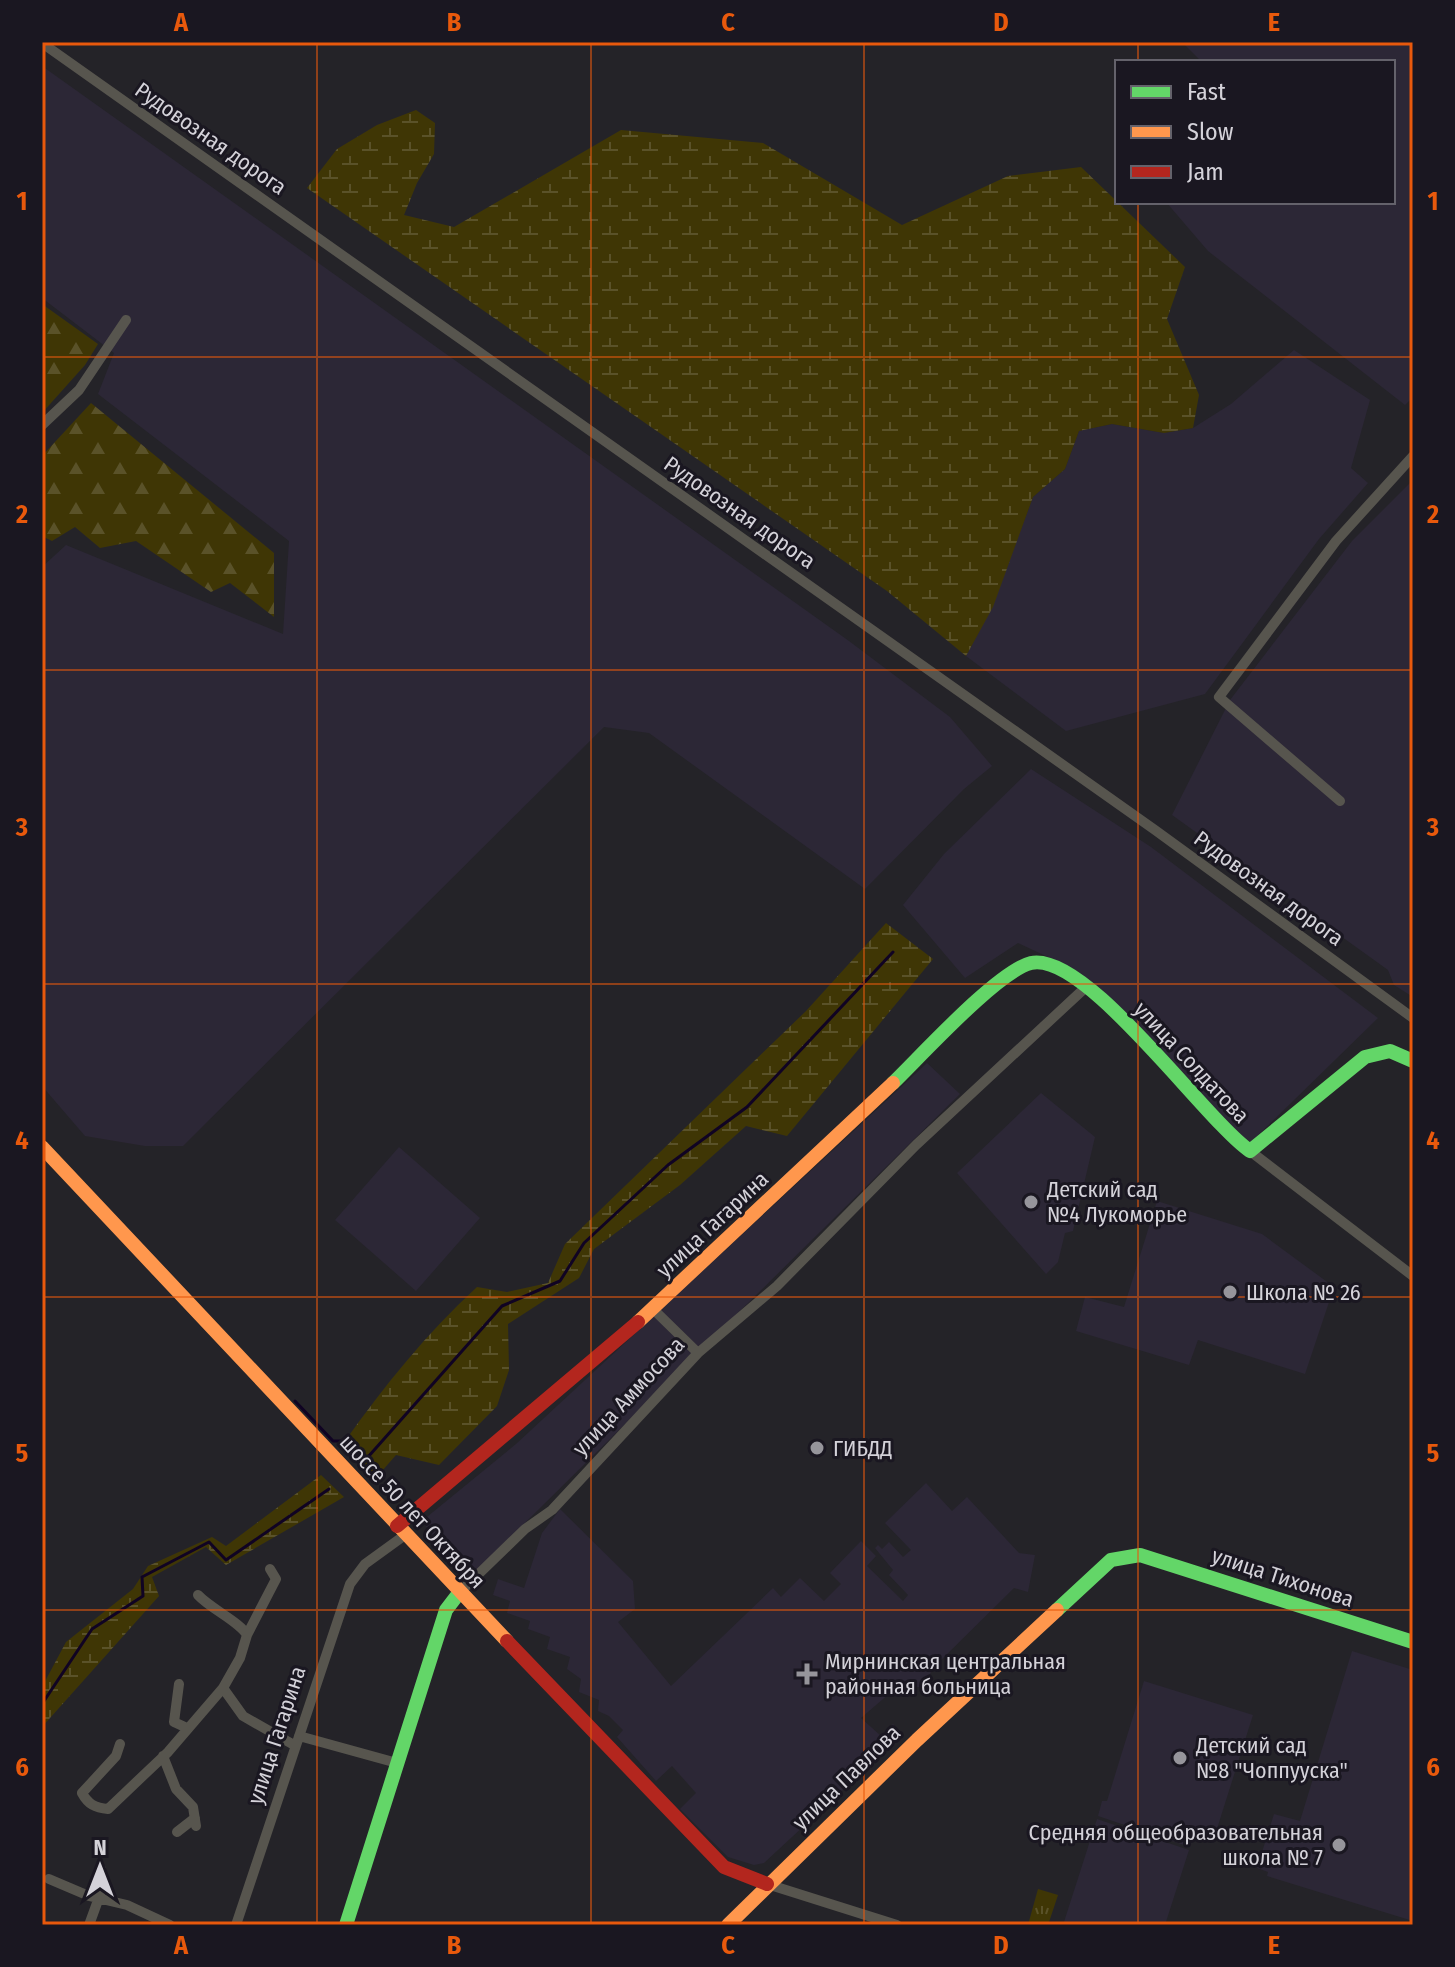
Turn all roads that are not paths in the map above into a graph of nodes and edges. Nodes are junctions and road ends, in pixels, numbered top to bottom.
1 (42, 43) edge
2 (126, 320) dead end
3 (42, 425) edge
4 (1413, 456) edge
5 (1340, 801) dead end
6 (1055, 964) joint
7 (1086, 987) junction
8 (1413, 1018) edge
9 (1413, 1061) edge
10 (42, 1147) edge
11 (1250, 1151) junction
12 (1413, 1276) edge
13 (653, 1309) junction
14 (698, 1353) junction
15 (401, 1530) junction
16 (1140, 1555) joint
17 (270, 1569) dead end
18 (459, 1593) junction
19 (198, 1595) dead end
20 (247, 1635) junction
21 (1413, 1642) edge
22 (179, 1684) dead end
23 (223, 1688) junction
24 (187, 1728) junction
25 (297, 1741) junction
26 (120, 1744) dead end
27 (163, 1756) junction
28 (397, 1763) junction
29 (177, 1832) dead end
30 (101, 1869) dead end
31 (49, 1879) dead end
32 (767, 1884) junction
33 (100, 1898) junction
34 (89, 1925) edge
35 (170, 1925) edge
36 (236, 1925) edge
37 (346, 1925) edge
38 (728, 1925) edge
39 (897, 1925) edge

1 - 8 street, Рудовозная дорога
2 - 3 street
4 - 5 street
6 - 7 street, улица Солдатова
6 - 13 street, улица Гагарина
7 - 11 street, улица Солдатова
7 - 14 street, улица Аммосова
9 - 11 street
10 - 15 street, шоссе 50 лет Октября
11 - 12 street, улица Солдатова
13 - 14 street
13 - 15 street, улица Гагарина
14 - 18 street, улица Аммосова
15 - 18 street, шоссе 50 лет Октября
15 - 25 street, улица Гагарина
16 - 21 street, улица Тихонова
16 - 32 street, улица Павлова
17 - 20 street
18 - 28 street, улица Аммосова
18 - 32 street, шоссе 50 лет Октября
19 - 20 street
20 - 23 street
22 - 24 street
23 - 24 street
23 - 25 street
24 - 27 street
25 - 28 street
25 - 36 street, улица Гагарина
26 - 27 street
27 - 29 street
28 - 37 street, улица Аммосова
30 - 33 street
31 - 33 street
32 - 38 street, улица Павлова
32 - 39 street
33 - 34 street
33 - 35 street

